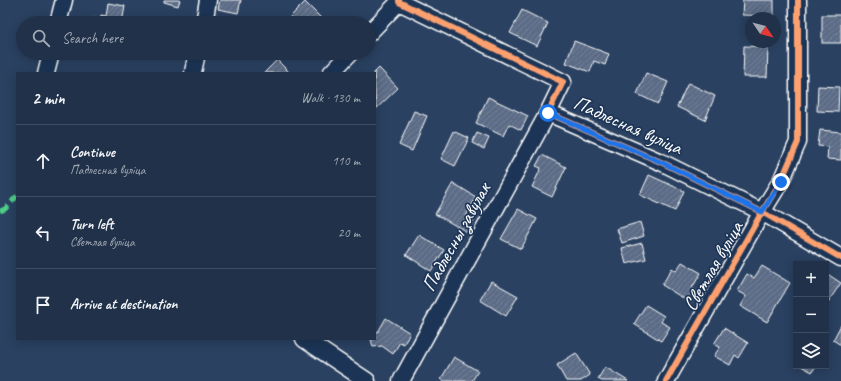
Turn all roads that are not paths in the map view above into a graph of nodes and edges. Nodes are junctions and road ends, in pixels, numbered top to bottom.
1 (64, 0) edge
2 (208, 0) edge
3 (798, 0) edge
4 (399, 1) edge
5 (60, 16) edge
6 (205, 16) edge
7 (376, 26) edge
8 (49, 60) edge
9 (196, 60) edge
10 (343, 60) edge
11 (46, 72) edge
12 (193, 72) edge
13 (332, 72) edge
14 (548, 113) junction
15 (762, 212) junction
16 (841, 258) edge
17 (305, 340) edge
18 (366, 381) edge
19 (401, 381) edge
20 (666, 381) edge

1 - 5 street
2 - 6 street
3 - 15 street, Светлая вуліца
4 - 7 street
4 - 14 street, Падлесная вуліца
8 - 11 street
9 - 12 street
10 - 13 street
14 - 15 street, Падлесная вуліца
14 - 19 street, Падлесны завулак
15 - 16 street, Падлесная вуліца
15 - 20 street, Светлая вуліца
17 - 18 street

